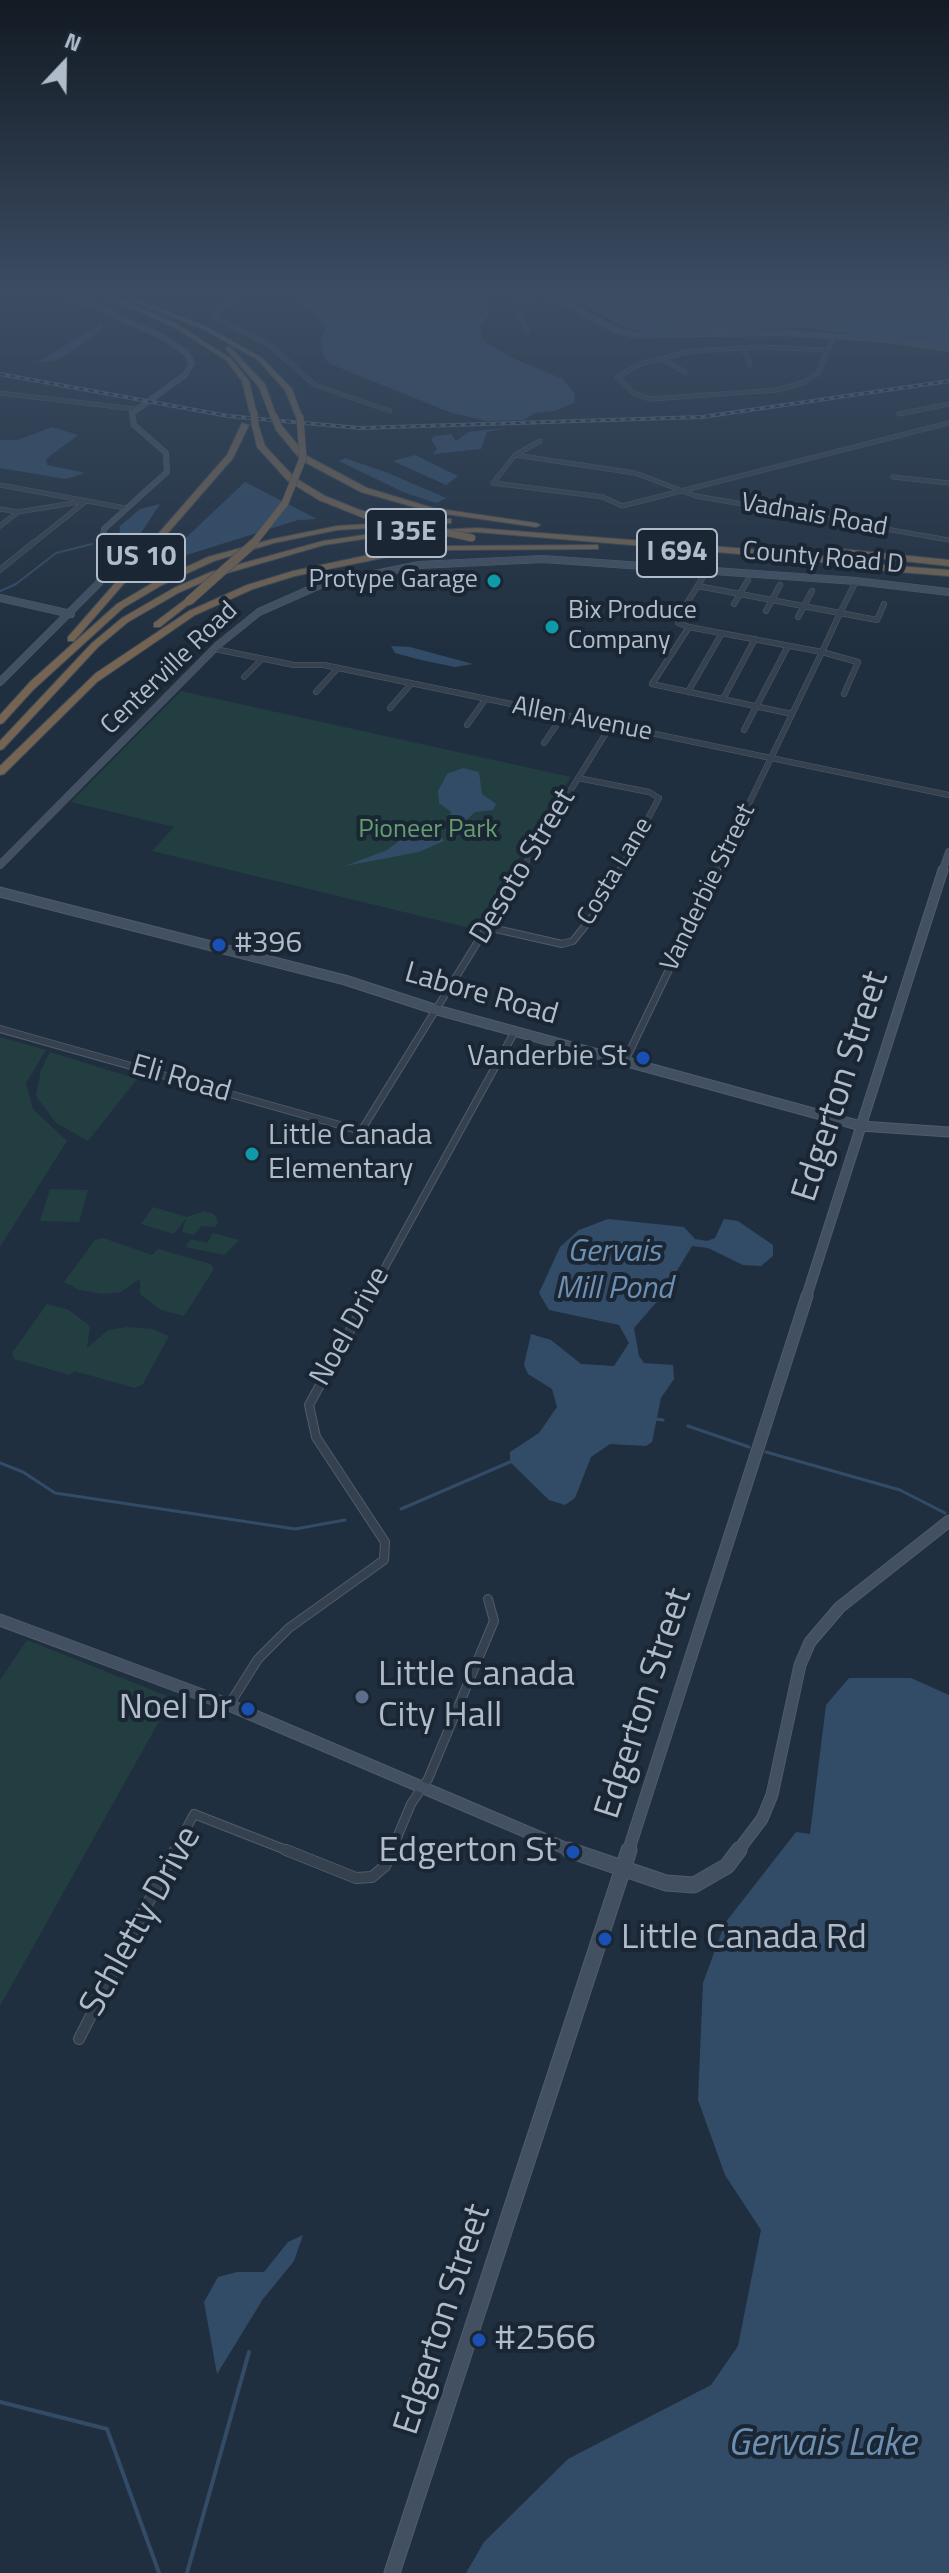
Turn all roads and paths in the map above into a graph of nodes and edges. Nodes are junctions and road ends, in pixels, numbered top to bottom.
1 (134, 413) edge
2 (251, 413) joint
3 (273, 413) edge
4 (298, 413) edge
5 (904, 413) edge
6 (899, 414) dead end
7 (949, 423) edge
8 (540, 441) dead end
9 (515, 455) junction
10 (893, 477) dead end
11 (949, 483) edge
12 (0, 485) edge
13 (679, 493) junction
14 (86, 501) junction
15 (125, 508) junction
16 (0, 509) edge
17 (18, 512) junction
18 (533, 525) junction
19 (0, 526) edge
20 (949, 540) edge
21 (602, 547) junction
22 (597, 561) joint
23 (949, 563) edge
24 (881, 567) junction
25 (0, 570) edge
26 (949, 573) edge
27 (703, 577) dead end
28 (748, 580) dead end
29 (856, 581) junction
30 (780, 585) dead end
31 (698, 586) junction
32 (812, 591) dead end
33 (949, 592) edge
34 (740, 594) junction
35 (2, 600) edge
36 (772, 600) junction
37 (734, 604) dead end
38 (884, 604) dead end
39 (804, 606) junction
40 (766, 611) dead end
41 (840, 613) junction
42 (71, 614) junction
43 (798, 617) dead end
44 (877, 620) junction
45 (689, 627) junction
46 (873, 630) dead end
47 (722, 633) junction
48 (755, 639) junction
49 (788, 646) junction
50 (215, 649) junction
51 (822, 652) junction
52 (262, 659) junction
53 (338, 668) junction
54 (244, 677) dead end
55 (94, 680) junction
56 (0, 682) edge
57 (411, 684) junction
58 (30, 688) junction
59 (316, 692) dead end
60 (688, 692) junction
61 (844, 694) dead end
62 (723, 699) junction
63 (485, 700) junction
64 (757, 707) junction
65 (390, 708) dead end
66 (792, 714) junction
67 (562, 717) junction
68 (0, 721) edge
69 (467, 725) dead end
70 (611, 725) junction
71 (744, 730) dead end
72 (36, 736) junction
73 (544, 743) dead end
74 (0, 747) edge
75 (772, 759) junction
76 (0, 766) edge
77 (0, 772) edge
78 (578, 778) junction
79 (949, 795) edge
80 (949, 852) edge
81 (0, 865) edge
82 (0, 892) edge
83 (487, 927) junction
84 (437, 1010) junction
85 (0, 1029) edge
86 (515, 1031) junction
87 (625, 1061) junction
88 (861, 1126) junction
89 (361, 1131) joint
90 (949, 1132) edge
91 (949, 1521) edge
92 (488, 1599) dead end
93 (0, 1620) edge
94 (229, 1705) junction
95 (420, 1789) junction
96 (623, 1871) junction
97 (79, 2039) dead end
98 (392, 2573) edge

1 - 15 street
2 - 21 highway, I 694, bridge
2 - 58 highway, US 10
3 - 18 highway, bridge
4 - 55 highway, US 10, bridge
5 - 6 street
7 - 13 street
8 - 9 street
9 - 13 street
9 - 13 street
10 - 11 street
12 - 14 street
13 - 20 street, Vadnais Road
14 - 15 street
14 - 17 street
14 - 25 street
15 - 42 street
16 - 17 street
17 - 19 street
18 - 23 highway, I 35E
18 - 58 highway, I 35E
21 - 24 highway, I 694
21 - 55 highway
22 - 29 street, County Road D
22 - 50 street, Centerville Road
24 - 26 highway, I 35E
24 - 74 highway, I 35E
27 - 31 street
28 - 34 street
29 - 33 street, County Road D
29 - 41 street, Vanderbie Street
30 - 36 street
31 - 34 street
31 - 45 street
32 - 39 street
34 - 36 street
34 - 37 street
35 - 42 street
36 - 39 street
36 - 40 street
38 - 44 street
39 - 41 street
39 - 43 street
41 - 44 street
41 - 51 street, Vanderbie Street
42 - 56 street
44 - 46 street
45 - 47 street
45 - 60 street
47 - 48 street
47 - 60 street
48 - 49 street
48 - 62 street
49 - 51 street
49 - 64 street
50 - 52 street, Allen Avenue
50 - 81 street, Centerville Road
51 - 61 street
51 - 66 street, Vanderbie Street
52 - 53 street, Allen Avenue
52 - 54 street
53 - 57 street, Allen Avenue
53 - 59 street
55 - 72 highway, US 10
57 - 63 street, Allen Avenue
57 - 65 street
58 - 68 highway, I 35E
60 - 62 street
62 - 64 street
63 - 67 street, Allen Avenue
63 - 69 street
64 - 66 street
64 - 71 street
66 - 75 street, Vanderbie Street
67 - 70 street, Allen Avenue
67 - 73 street
70 - 75 street, Allen Avenue
70 - 78 street, Desoto Street
72 - 76 highway, US 10
72 - 77 highway
75 - 79 street, Allen Avenue
75 - 87 street, Vanderbie Street
78 - 83 street, Desoto Street
78 - 83 street, Costa Lane
80 - 88 street, Edgerton Street
82 - 84 street, Labore Road
83 - 84 street, Desoto Street
84 - 86 street, Labore Road
84 - 89 street, Desoto Street
85 - 89 street, Eli Road
86 - 87 street, Labore Road
86 - 94 street, Noel Drive
87 - 88 street, Labore Road
88 - 90 street, Labore Road
88 - 96 street, Edgerton Street
91 - 96 street
92 - 95 street, Schletty Drive
93 - 94 street
94 - 95 street
95 - 96 street
95 - 97 street, Schletty Drive
96 - 98 street, Edgerton Street

